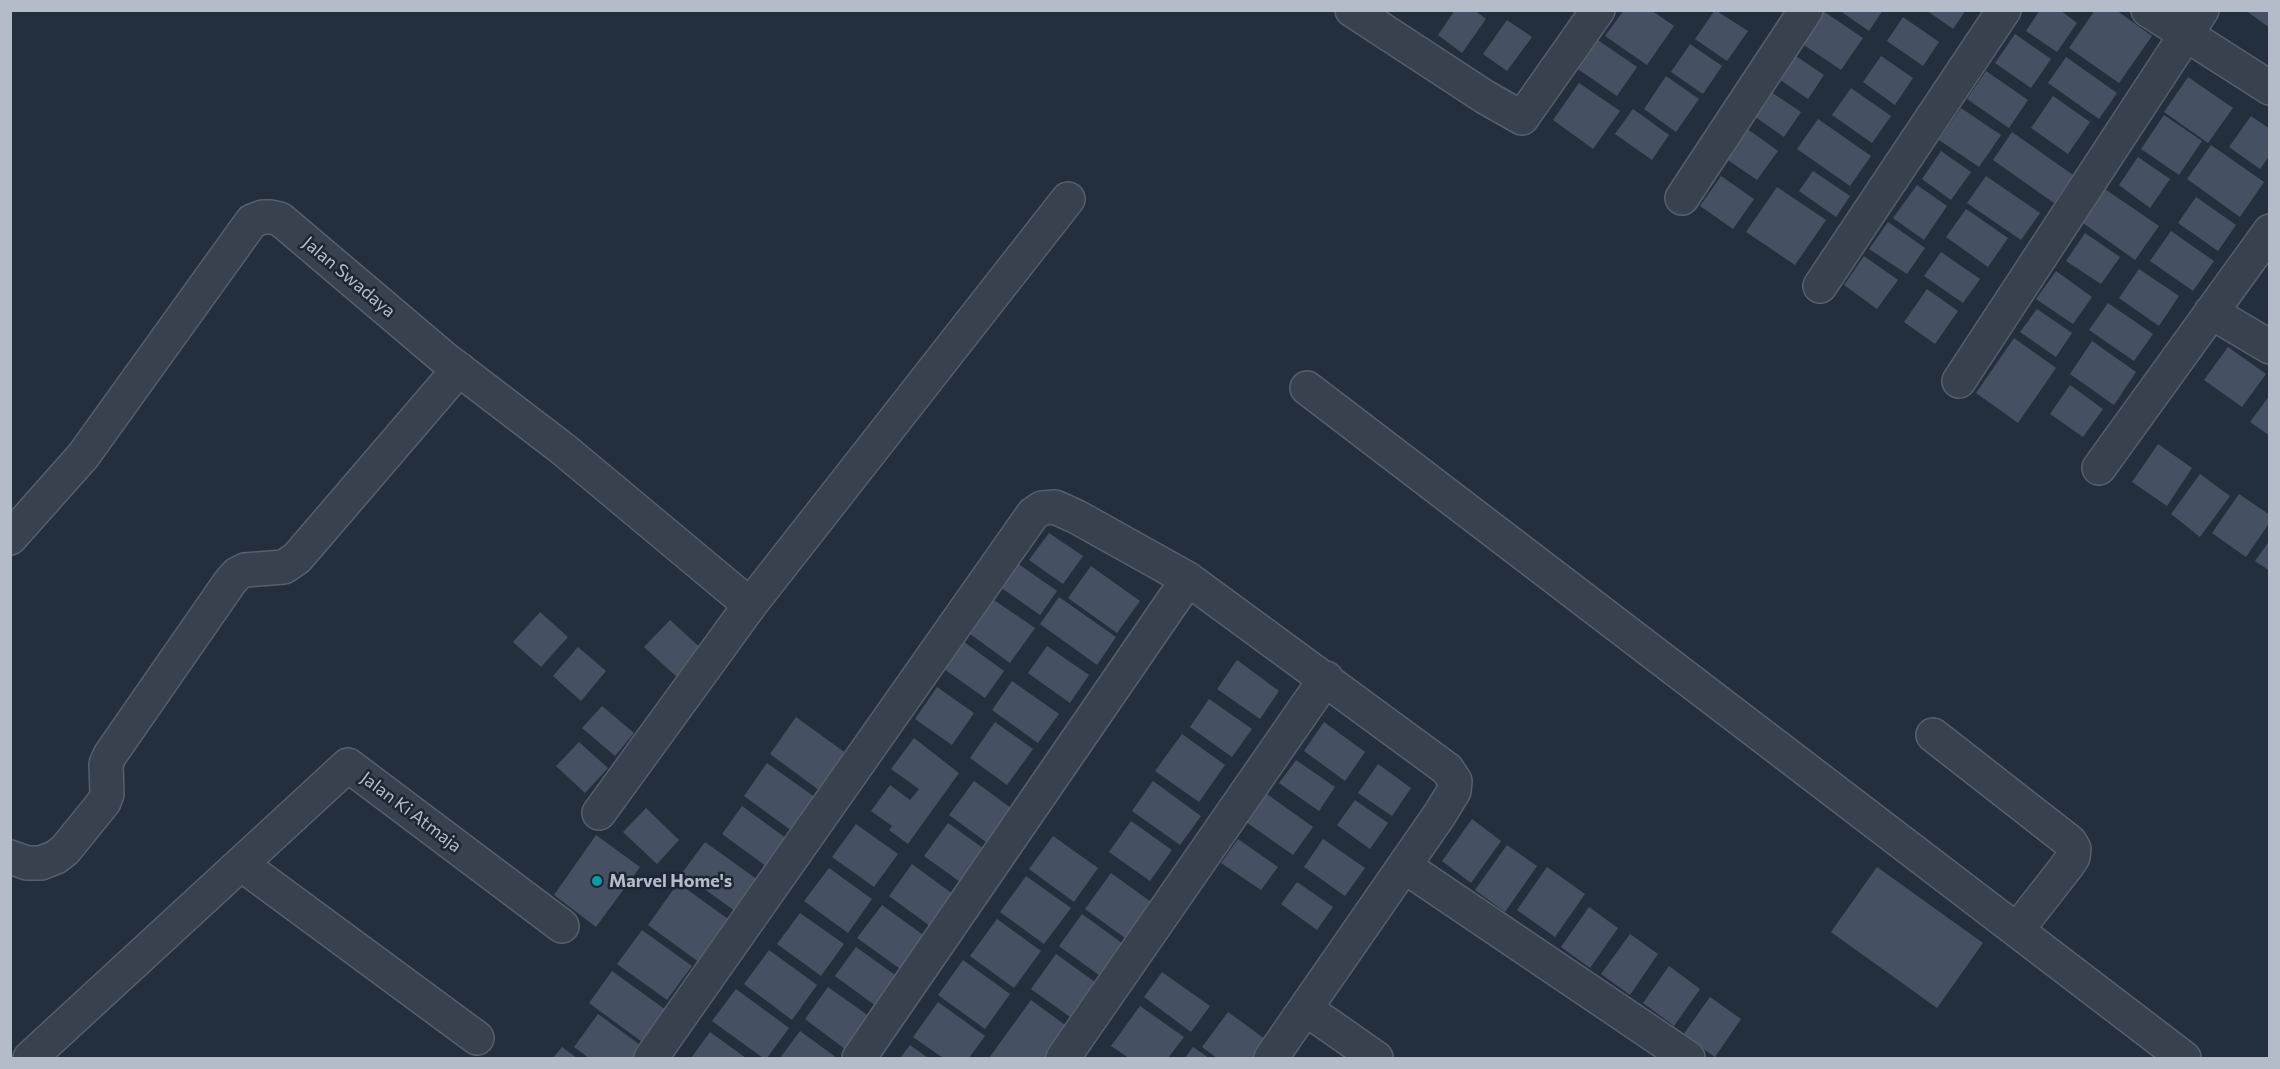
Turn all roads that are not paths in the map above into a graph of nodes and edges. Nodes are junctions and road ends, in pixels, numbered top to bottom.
1 (1352, 10) edge
2 (1598, 10) edge
3 (1806, 10) edge
4 (2004, 10) edge
5 (2148, 10) edge
6 (2194, 23) edge
7 (2270, 88) edge
8 (1682, 198) dead end
9 (1068, 199) dead end
10 (2270, 231) edge
11 (1820, 286) dead end
12 (2211, 312) junction
13 (2270, 347) edge
14 (459, 369) junction
15 (1959, 381) dead end
16 (1307, 388) dead end
17 (2099, 468) dead end
18 (10, 538) edge
19 (1188, 579) junction
20 (750, 605) junction
21 (1326, 678) junction
22 (1933, 735) dead end
23 (599, 813) dead end
24 (10, 857) edge
25 (241, 864) junction
26 (1404, 866) junction
27 (562, 926) dead end
28 (2017, 930) junction
29 (1305, 1009) junction
30 (477, 1038) dead end
31 (30, 1059) edge
32 (651, 1059) edge
33 (859, 1059) edge
34 (1064, 1059) edge
35 (1271, 1059) edge
36 (1376, 1059) edge
37 (1688, 1059) edge
38 (2184, 1059) edge

1 - 2 street
3 - 8 street
4 - 11 street
5 - 6 street
6 - 7 street
6 - 15 street
9 - 20 street
10 - 12 street
12 - 13 street
12 - 17 street
14 - 18 street, Jalan Swadaya
14 - 20 street, Jalan Swadaya
14 - 24 street
16 - 28 street
19 - 21 street
19 - 32 street
19 - 33 street
20 - 23 street
21 - 26 street
21 - 34 street
22 - 28 street
25 - 27 street, Jalan Ki Atmaja
25 - 30 street
25 - 31 street, Jalan Ki Atmaja
26 - 29 street
26 - 37 street
28 - 38 street
29 - 35 street
29 - 36 street

